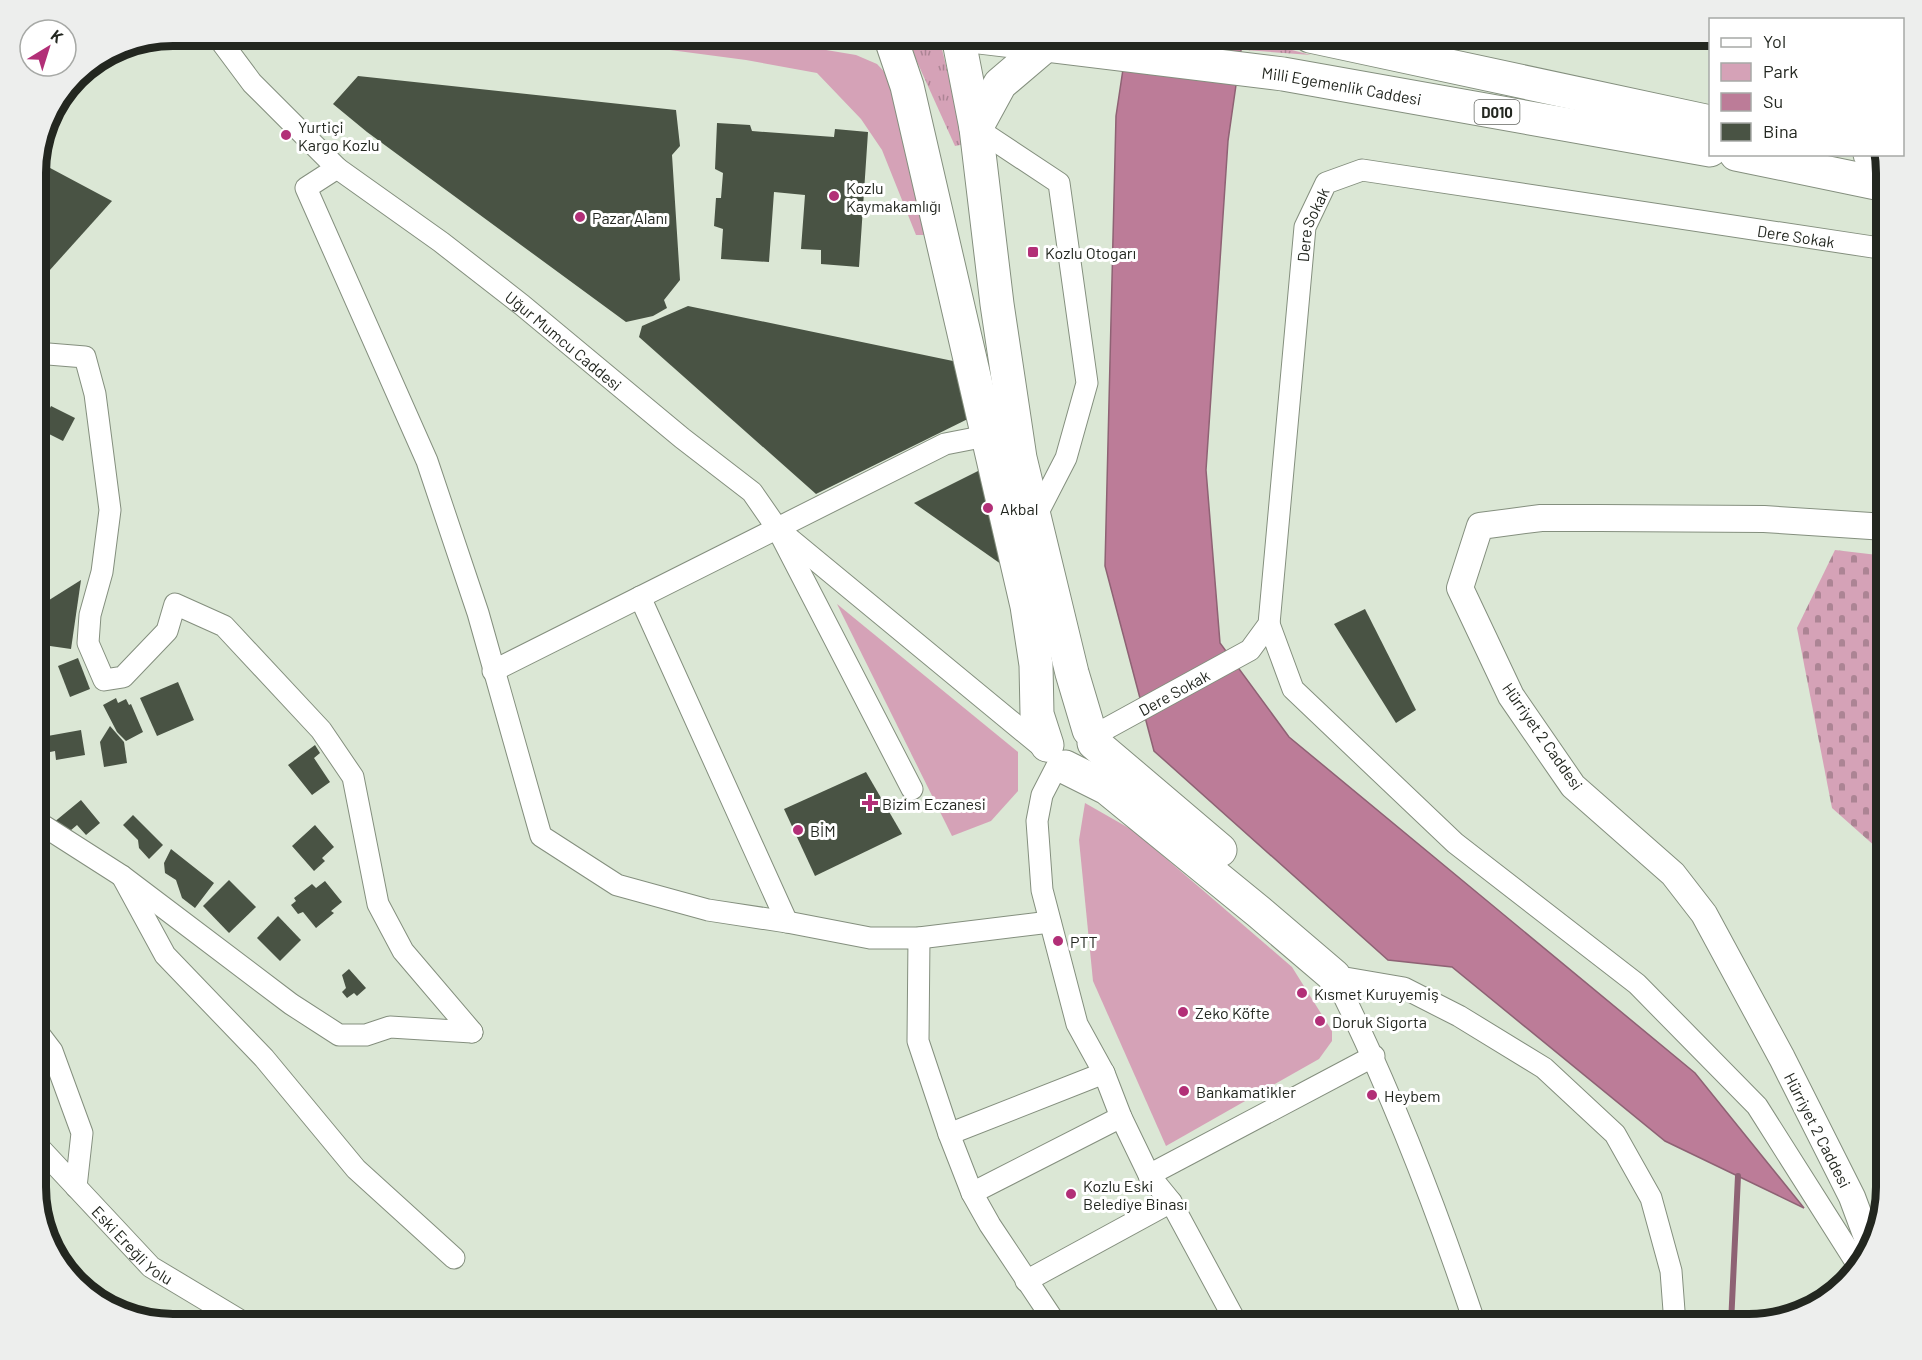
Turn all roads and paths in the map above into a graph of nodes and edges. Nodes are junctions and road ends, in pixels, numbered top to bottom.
1 (960, 46) edge
2 (1060, 46) edge
3 (1063, 46) edge
4 (1358, 46) edge
5 (225, 47) edge
6 (879, 47) edge
7 (894, 47) edge
8 (907, 86) junction
9 (1709, 122) edge
10 (976, 128) junction
11 (1709, 150) edge
12 (1746, 156) edge
13 (337, 168) junction
14 (1876, 183) edge
15 (1876, 247) edge
16 (47, 354) edge
17 (986, 436) junction
18 (1034, 521) junction
19 (1876, 526) edge
20 (777, 528) junction
21 (640, 597) junction
22 (1269, 624) junction
23 (493, 671) junction
24 (1092, 736) junction
25 (1054, 757) junction
26 (912, 789) dead end
27 (47, 828) edge
28 (122, 876) junction
29 (788, 922) junction
30 (1050, 922) junction
31 (919, 939) junction
32 (1334, 976) junction
33 (47, 1044) edge
34 (1374, 1056) junction
35 (1104, 1073) junction
36 (1121, 1117) junction
37 (949, 1134) junction
38 (47, 1156) edge
39 (1149, 1175) junction
40 (76, 1187) junction
41 (972, 1193) junction
42 (1171, 1202) junction
43 (1866, 1235) edge
44 (454, 1258) dead end
45 (1853, 1258) edge
46 (1026, 1281) junction
47 (229, 1314) edge
48 (1049, 1314) edge
49 (1232, 1314) edge
50 (1472, 1314) edge
51 (1674, 1314) edge

1 - 10 highway
2 - 10 highway
3 - 11 highway, Milli Egemenlik Caddesi / D010
4 - 9 highway, D010
5 - 13 street, Uğur Mumcu Caddesi
6 - 8 highway
7 - 8 highway
8 - 17 highway
10 - 18 highway
10 - 18 street
12 - 14 highway
13 - 20 street, Uğur Mumcu Caddesi
13 - 23 street
15 - 22 street, Dere Sokak
16 - 28 street
17 - 20 street
17 - 25 highway
18 - 24 highway
19 - 43 street, Hürriyet 2 Caddesi
20 - 21 street
20 - 25 street
20 - 26 street
21 - 23 street
21 - 29 street
22 - 24 street, Dere Sokak
22 - 45 street
23 - 29 street
24 - 25 highway
24 - 32 highway
25 - 30 street
25 - 32 highway
27 - 28 street
28 - 44 street
29 - 31 street
30 - 31 street
30 - 35 street
31 - 37 street
32 - 34 street
32 - 51 street
33 - 40 street
34 - 39 street
34 - 50 street
35 - 36 street
35 - 37 street
36 - 39 street
36 - 41 street
37 - 41 street
38 - 40 street, Eski Ereğli Yolu
39 - 42 street
40 - 47 street, Eski Ereğli Yolu
41 - 46 street
42 - 46 street
42 - 49 street
46 - 48 street

